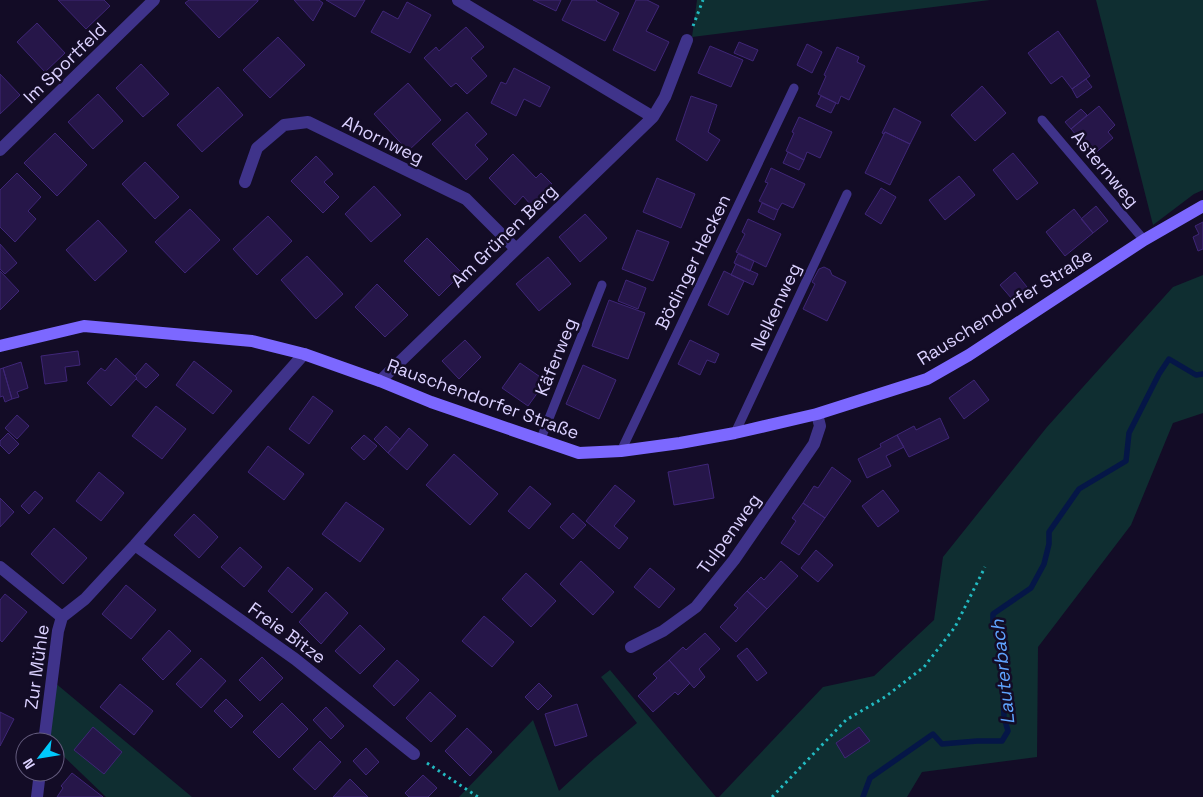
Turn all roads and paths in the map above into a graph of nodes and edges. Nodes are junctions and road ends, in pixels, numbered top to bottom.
1 (154, 0) edge
2 (458, 0) edge
3 (703, 0) edge
4 (687, 40) joint
5 (794, 88) dead end
6 (653, 117) junction
7 (1042, 120) dead end
8 (0, 150) edge
9 (245, 182) dead end
10 (847, 194) dead end
11 (1203, 206) edge
12 (1144, 240) junction
13 (516, 249) junction
14 (602, 285) dead end
15 (0, 346) edge
16 (304, 354) junction
17 (380, 381) junction
18 (817, 414) junction
19 (735, 434) junction
20 (540, 441) junction
21 (621, 451) junction
22 (135, 545) junction
23 (0, 566) edge
24 (985, 567) dead end
25 (62, 617) junction
26 (631, 647) dead end
27 (45, 732) edge
28 (414, 754) joint
29 (39, 782) edge
30 (37, 797) edge
31 (478, 797) edge
32 (772, 797) edge

1 - 8 street, Im Sportfeld
2 - 6 street
3 - 4 path
4 - 6 street, Am Grünen Berg
5 - 21 lane, Bödinger Hecken
6 - 13 street, Am Grünen Berg
7 - 12 lane, Asternweg
9 - 13 street, Ahornweg
10 - 19 lane, Nelkenweg
11 - 12 street, Rauschendorfer Straße
12 - 18 street, Rauschendorfer Straße
13 - 17 street, Am Grünen Berg
14 - 20 lane, Käferweg
15 - 16 street, Rauschendorfer Straße
16 - 17 street, Rauschendorfer Straße
16 - 22 street
17 - 20 street, Rauschendorfer Straße
18 - 19 street, Rauschendorfer Straße
18 - 26 street, Tulpenweg
19 - 21 street, Rauschendorfer Straße
20 - 21 street, Rauschendorfer Straße
22 - 25 street
22 - 28 street, Freie Bitze
23 - 25 street, Zur Mühle
24 - 32 path
25 - 27 street, Zur Mühle
28 - 31 path
29 - 30 street

